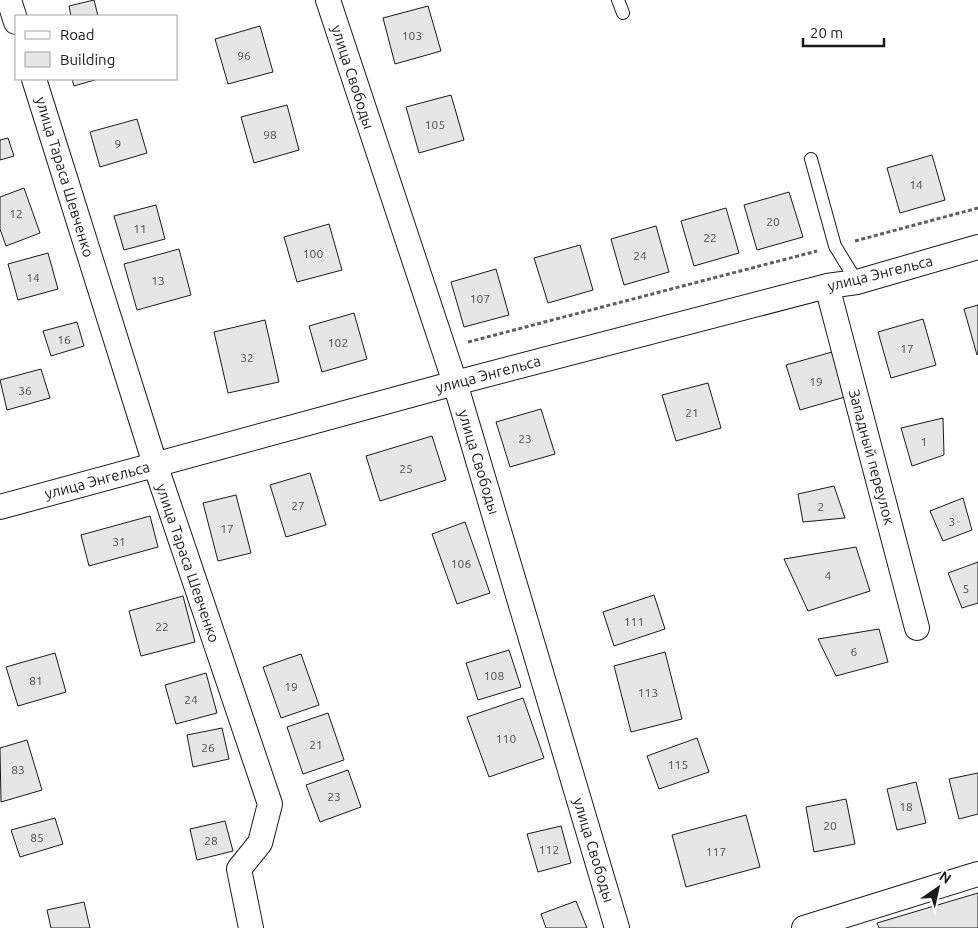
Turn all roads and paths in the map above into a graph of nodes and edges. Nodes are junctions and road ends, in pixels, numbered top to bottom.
1 (9, 0) edge
2 (328, 0) edge
3 (618, 0) edge
4 (623, 13) dead end
5 (15, 19) edge
6 (34, 80) edge
7 (811, 159) dead end
8 (978, 208) edge
9 (835, 246) junction
10 (978, 246) edge
11 (857, 282) junction
12 (827, 286) junction
13 (462, 344) dead end
14 (455, 383) junction
15 (155, 464) junction
16 (0, 507) edge
17 (917, 628) dead end
18 (978, 874) edge
19 (251, 928) edge
20 (618, 928) edge
21 (804, 928) edge

1 - 5 street
2 - 14 street, улица Свободы
3 - 4 lane
6 - 15 street, улица Тараса Шевченко
7 - 9 lane
8 - 9 path
9 - 11 lane
9 - 13 path
10 - 11 street, улица Энгельса
11 - 12 street, улица Энгельса
12 - 14 street, улица Энгельса
12 - 17 street, Западный переулок
14 - 15 street, улица Энгельса
14 - 20 street, улица Свободы
15 - 16 street, улица Энгельса
15 - 19 street, улица Тараса Шевченко
18 - 21 street

